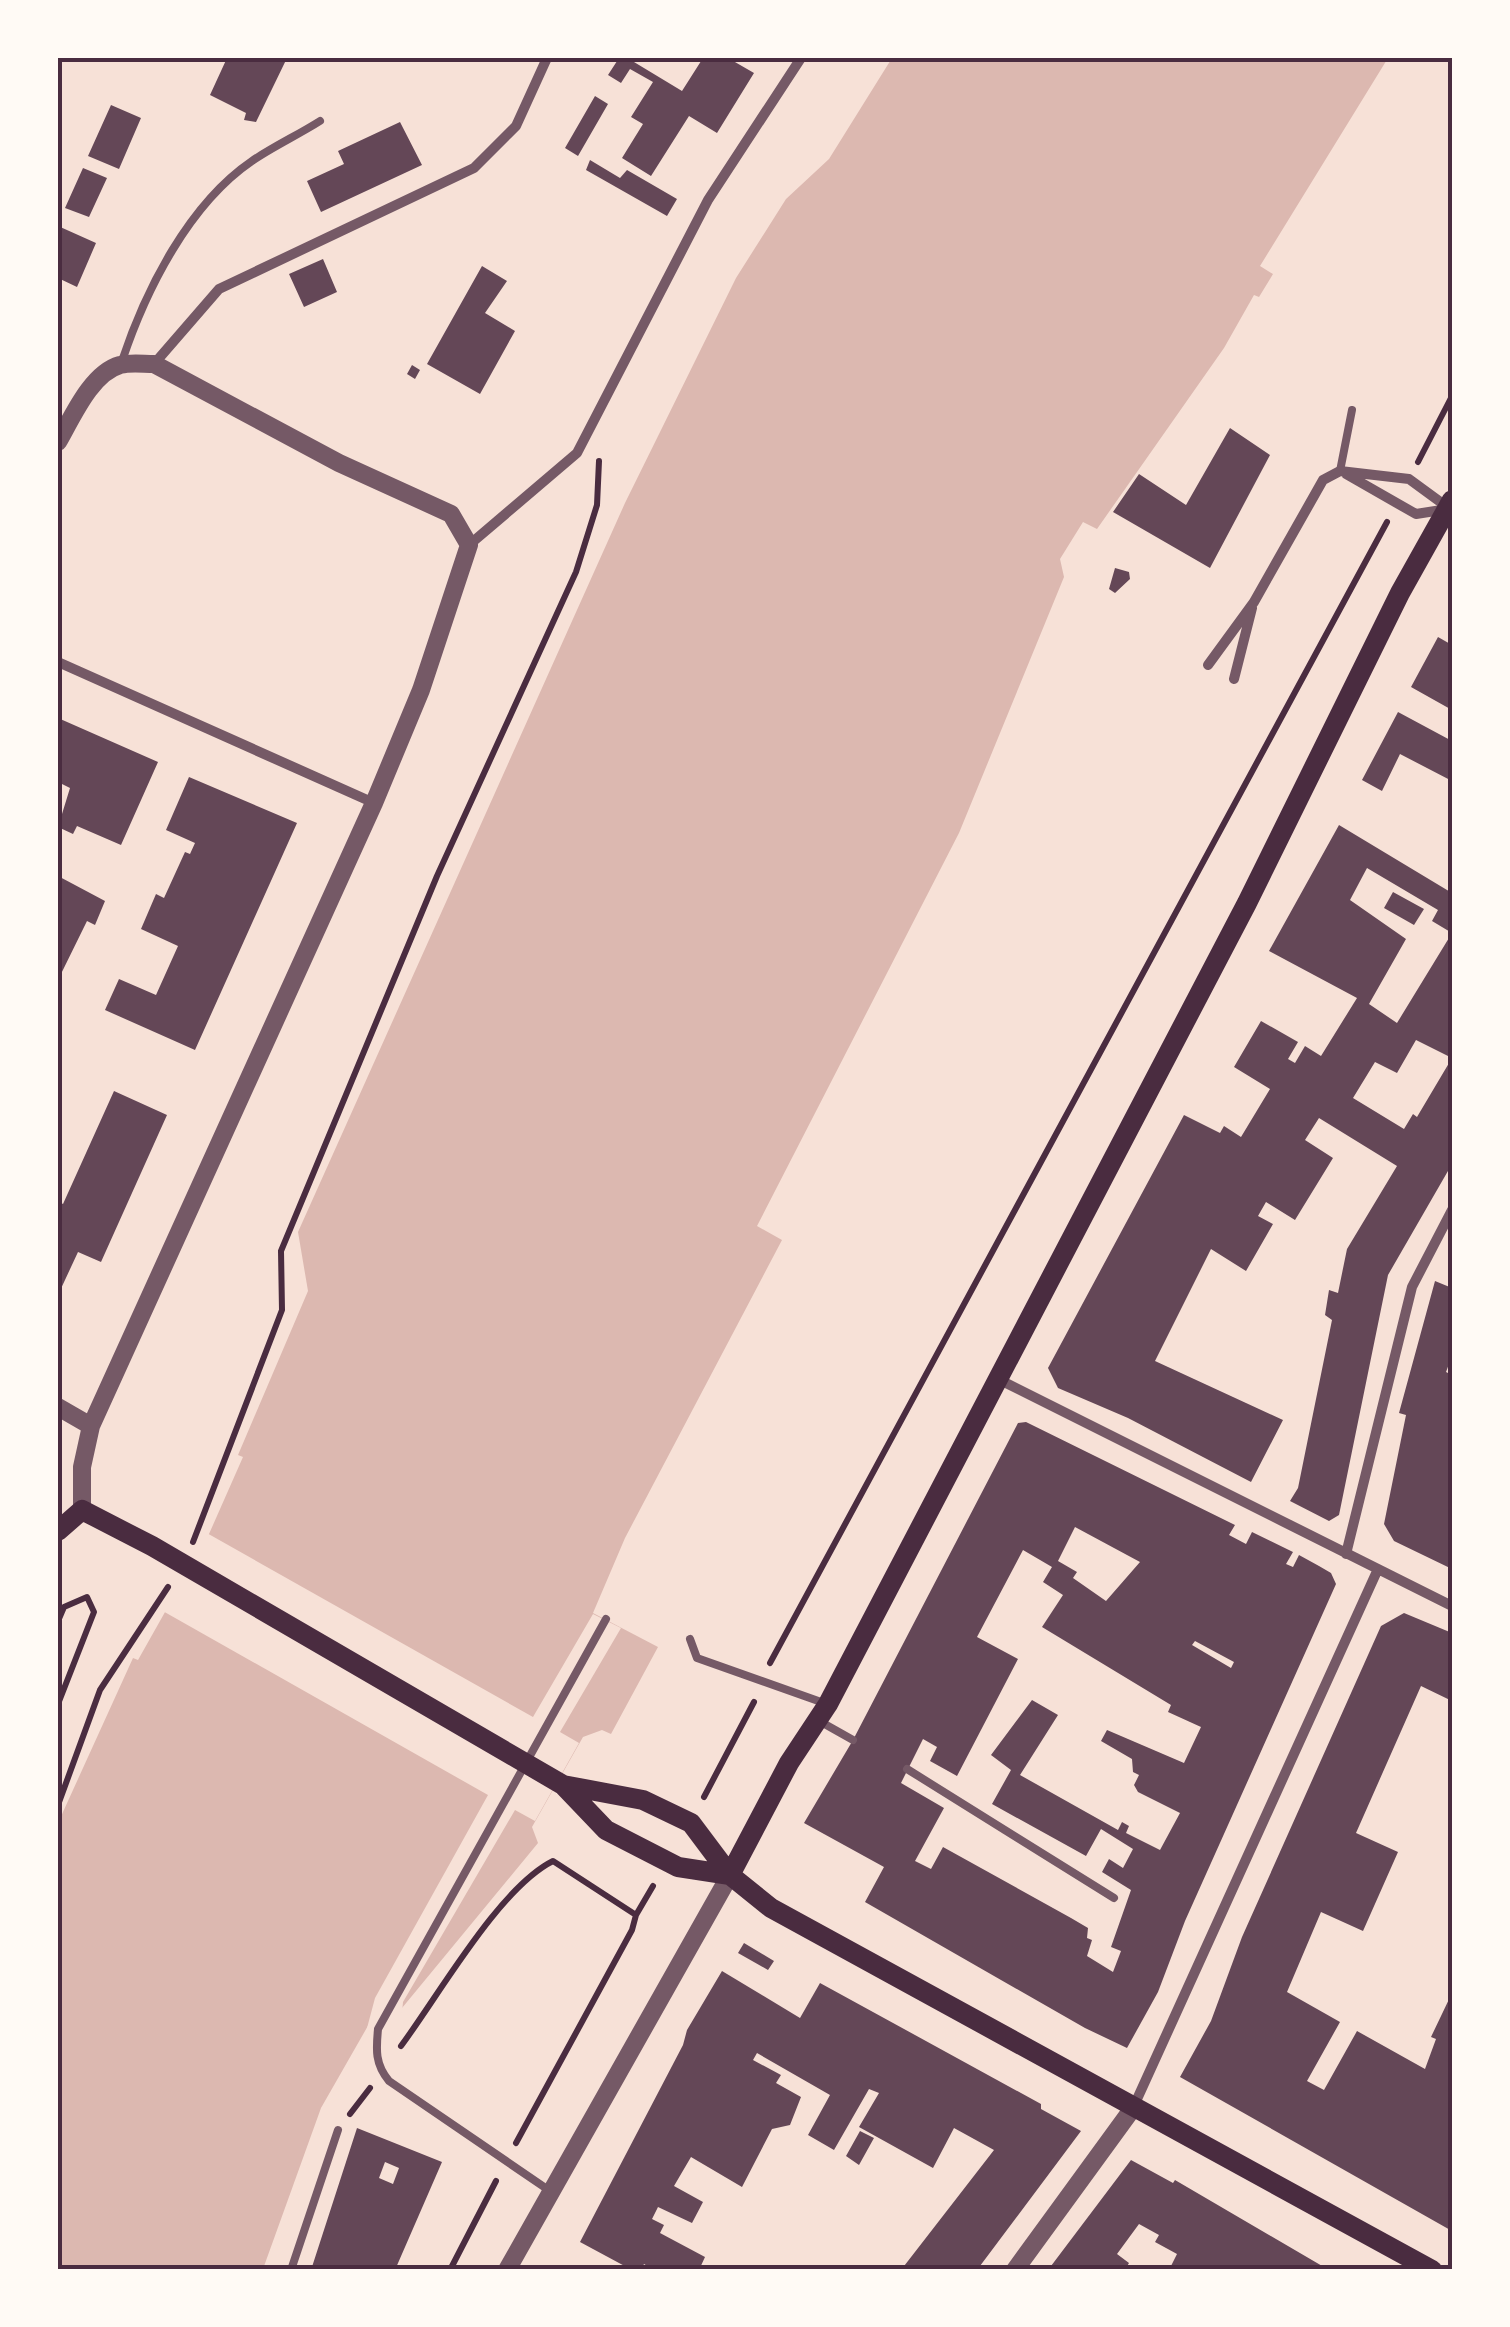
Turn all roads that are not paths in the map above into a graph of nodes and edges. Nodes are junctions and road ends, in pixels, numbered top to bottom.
1 (547, 58) edge
2 (801, 58) edge
3 (320, 122) dead end
4 (154, 364) junction
5 (120, 365) junction
6 (1352, 410) dead end
7 (58, 442) edge
8 (1340, 471) junction
9 (1451, 506) edge
10 (468, 545) junction
11 (1254, 602) junction
12 (58, 662) edge
13 (1208, 665) dead end
14 (1234, 678) dead end
15 (374, 803) junction
16 (1452, 1210) edge
17 (998, 1379) junction
18 (58, 1408) edge
19 (92, 1426) junction
20 (82, 1510) junction
21 (58, 1531) edge
22 (1346, 1554) junction
23 (1378, 1570) junction
24 (1452, 1606) edge
25 (606, 1619) dead end
26 (690, 1639) dead end
27 (822, 1712) junction
28 (853, 1740) dead end
29 (907, 1770) dead end
30 (563, 1786) junction
31 (730, 1875) junction
32 (1114, 1898) dead end
33 (1133, 2108) junction
34 (338, 2130) road end
35 (551, 2191) junction
36 (291, 2270) edge
37 (507, 2270) edge
38 (1014, 2270) edge
39 (1432, 2270) edge

1 - 4 street
2 - 10 street
3 - 5 lane
4 - 5 street
4 - 10 street
5 - 7 street
6 - 8 lane
8 - 9 street
8 - 9 street
8 - 11 street
9 - 17 main road
10 - 15 street
11 - 13 street
11 - 14 street
12 - 15 street
15 - 19 street
16 - 22 street
17 - 22 street
17 - 27 main road
18 - 19 street
19 - 20 street
20 - 21 main road
20 - 30 main road
22 - 23 street
23 - 24 street
23 - 33 street
25 - 35 lane
26 - 27 lane
27 - 28 lane
27 - 31 main road
29 - 32 lane
30 - 31 main road
30 - 31 main road
31 - 33 main road
31 - 35 street
33 - 38 street
33 - 39 main road
34 - 36 lane
35 - 37 street

